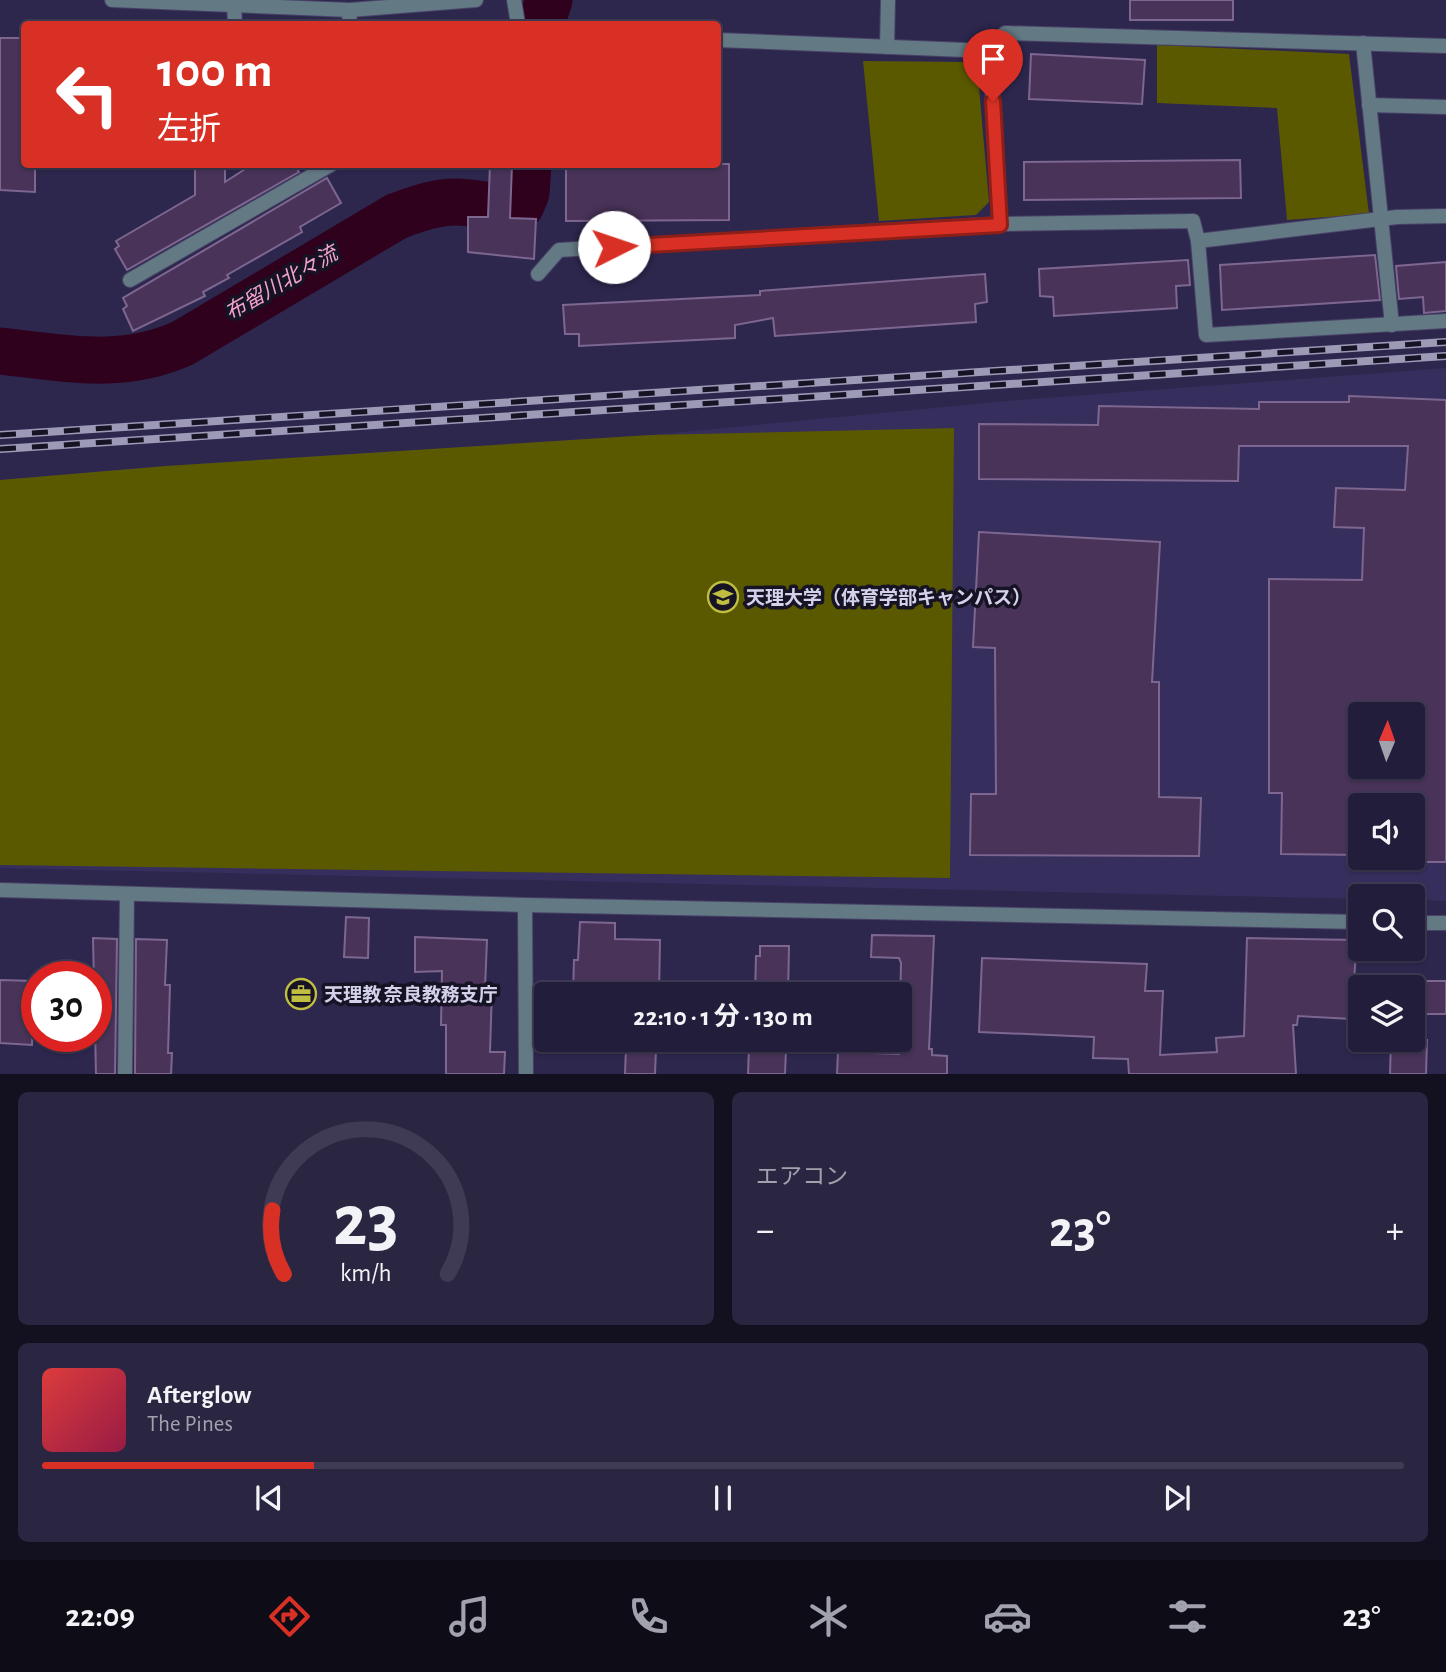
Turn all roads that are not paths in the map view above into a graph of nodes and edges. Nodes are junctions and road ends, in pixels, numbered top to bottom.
1 (112, 0) edge
2 (477, 0) edge
3 (514, 0) edge
4 (888, 0) edge
5 (234, 5) junction
6 (350, 17) edge
7 (235, 21) edge
8 (518, 21) edge
9 (721, 40) edge
10 (1363, 43) junction
11 (1446, 46) edge
12 (887, 47) junction
13 (990, 51) junction
14 (1369, 105) junction
15 (1446, 107) edge
16 (325, 168) edge
17 (1446, 216) edge
18 (1381, 220) junction
19 (1000, 225) junction
20 (1198, 241) junction
21 (538, 274) dead end
22 (130, 280) dead end
23 (1446, 321) edge
24 (1392, 325) junction
25 (0, 890) edge
26 (127, 894) junction
27 (525, 905) junction
28 (1348, 922) edge
29 (1425, 923) edge
30 (1446, 923) edge
31 (125, 1073) edge
32 (526, 1073) edge

1 - 5 street
2 - 6 street
3 - 8 street
4 - 12 street
5 - 6 street
5 - 7 street
9 - 12 street
10 - 11 street
10 - 13 street
10 - 14 street
12 - 13 street
13 - 19 street
14 - 15 street
14 - 18 street
16 - 22 street
17 - 18 street
18 - 20 street
18 - 24 street
19 - 20 street
19 - 21 street
20 - 24 street
23 - 24 street
25 - 26 street
26 - 27 street
26 - 31 street
27 - 28 street
27 - 32 street
29 - 30 street

